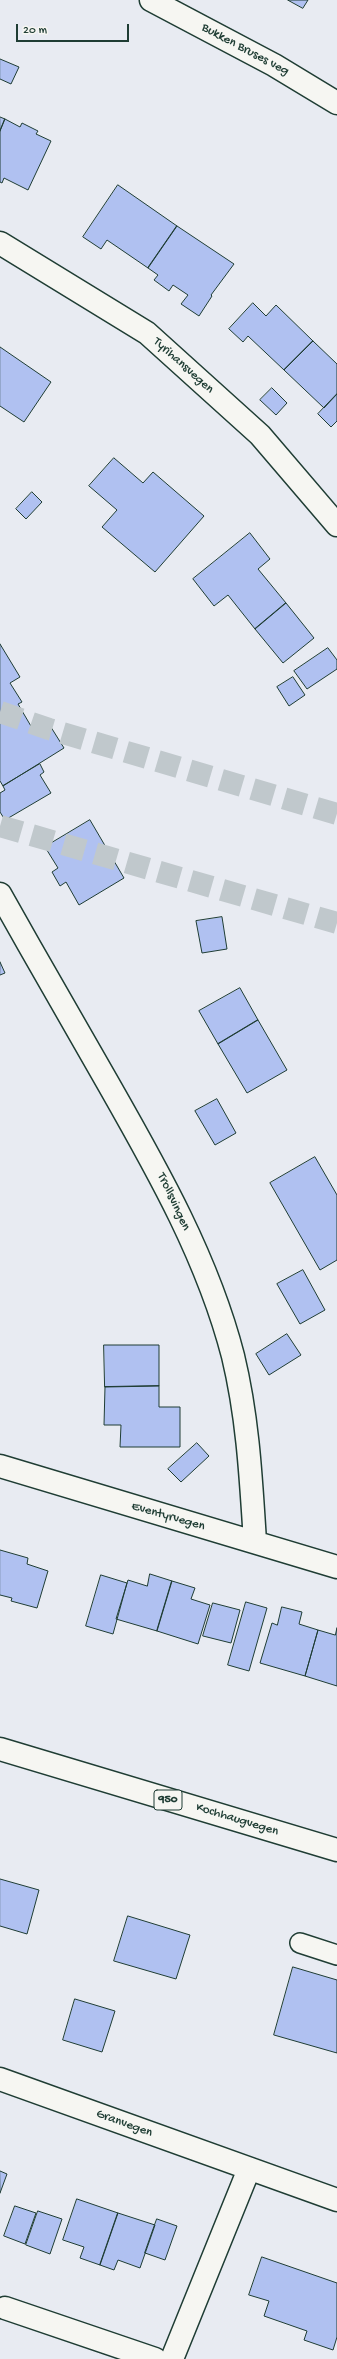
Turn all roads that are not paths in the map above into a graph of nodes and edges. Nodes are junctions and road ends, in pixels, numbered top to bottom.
1 (151, 0) edge
2 (337, 103) edge
3 (0, 243) edge
4 (337, 525) edge
5 (0, 894) edge
6 (0, 1466) edge
7 (255, 1542) junction
8 (337, 1567) edge
9 (0, 1749) edge
10 (337, 1850) edge
11 (300, 1943) dead end
12 (337, 1955) edge
13 (0, 2079) edge
14 (249, 2169) junction
15 (337, 2200) edge
16 (5, 2308) dead end
17 (155, 2359) edge
18 (172, 2359) edge

1 - 2 street, Bukken Bruses veg
3 - 4 street, Tyrihansvegen
5 - 7 street, Trollsvingen
6 - 7 street, Eventyrvegen
7 - 8 street, Eventyrvegen
9 - 10 street, Kochhaugvegen / 950
11 - 12 lane
13 - 14 street, Granvegen
14 - 15 street, Granvegen
14 - 18 street
16 - 17 street

